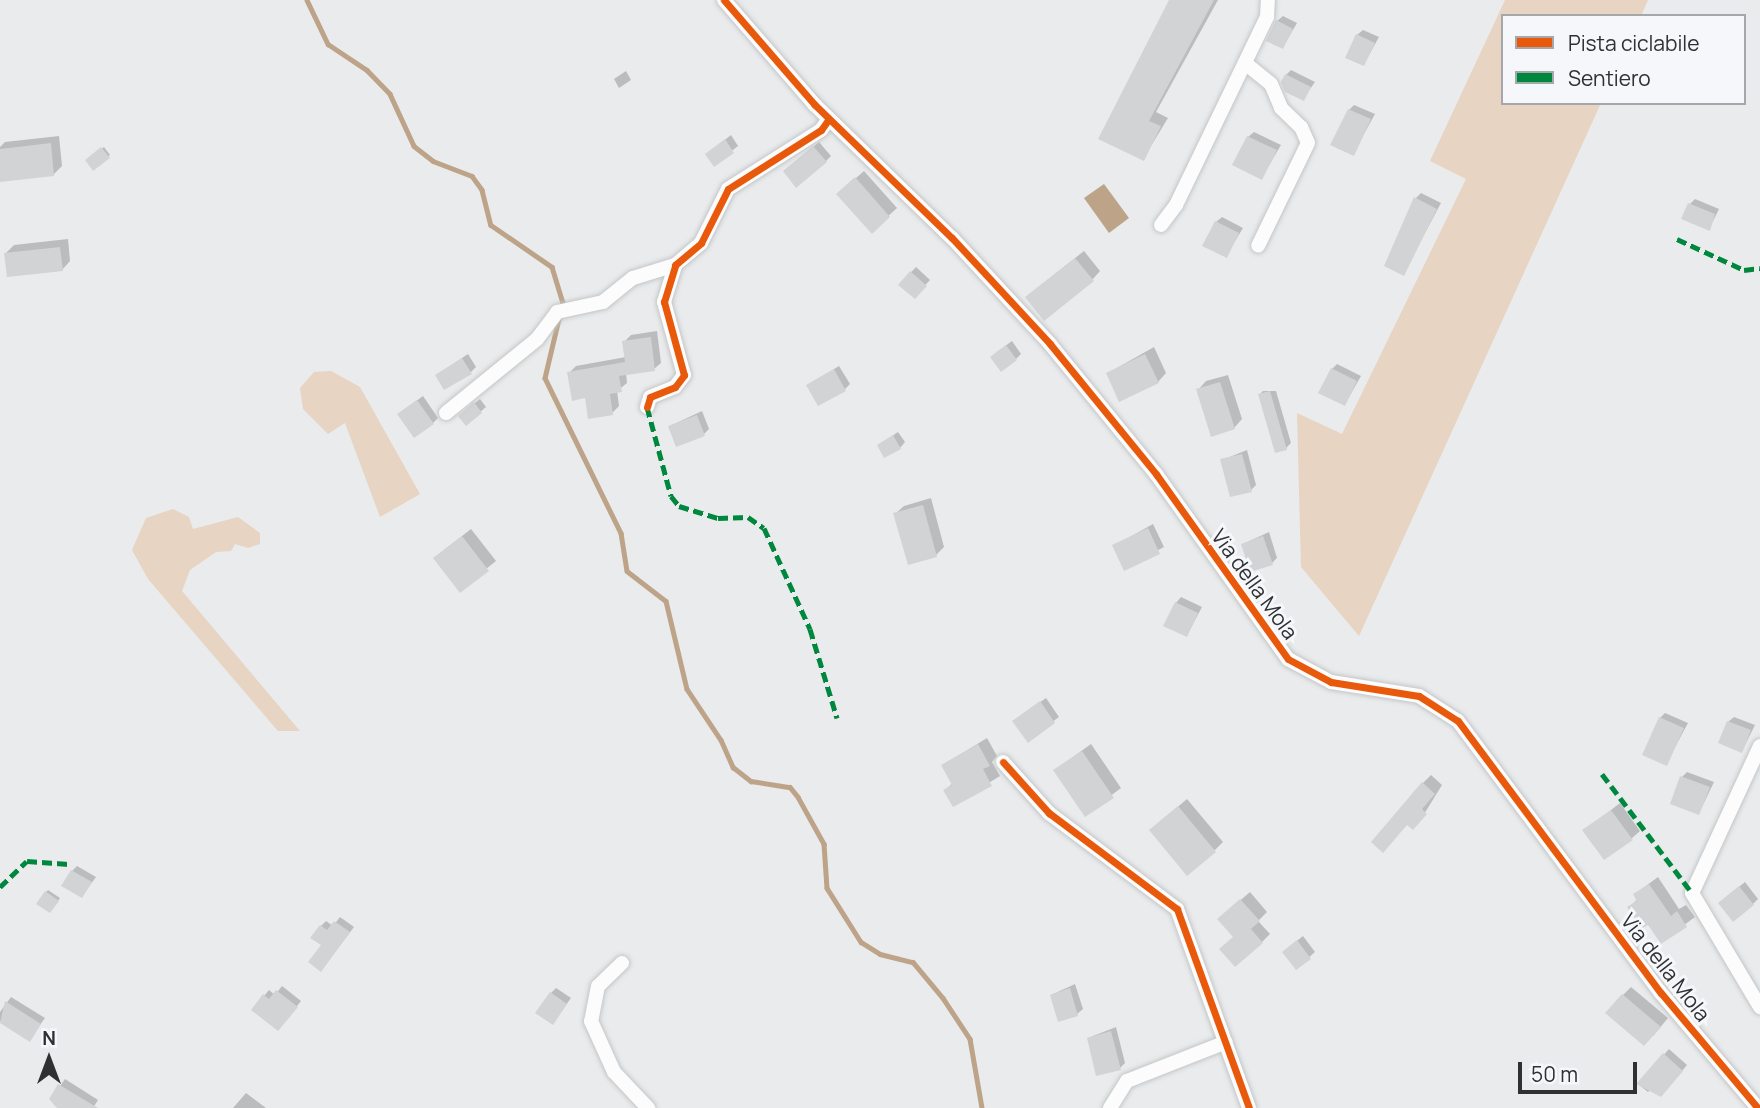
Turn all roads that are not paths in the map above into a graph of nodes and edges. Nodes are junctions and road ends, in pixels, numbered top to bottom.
1 (724, 0) edge
2 (1268, 0) edge
3 (1245, 63) junction
4 (828, 120) junction
5 (1161, 225) dead end
6 (1258, 246) dead end
7 (675, 265) junction
8 (647, 407) dead end
9 (446, 413) dead end
10 (1760, 746) edge
11 (1003, 762) dead end
12 (622, 963) dead end
13 (1760, 1007) edge
14 (1226, 1041) junction
15 (648, 1108) edge
16 (1110, 1108) edge
17 (1249, 1108) edge
18 (1758, 1108) edge

1 - 4 street, Via della Mola
2 - 3 street
3 - 5 street
3 - 6 street
4 - 7 street
4 - 18 street, Via della Mola
7 - 8 street
7 - 9 street
10 - 13 street
11 - 14 street
12 - 15 street
14 - 16 street
14 - 17 street

